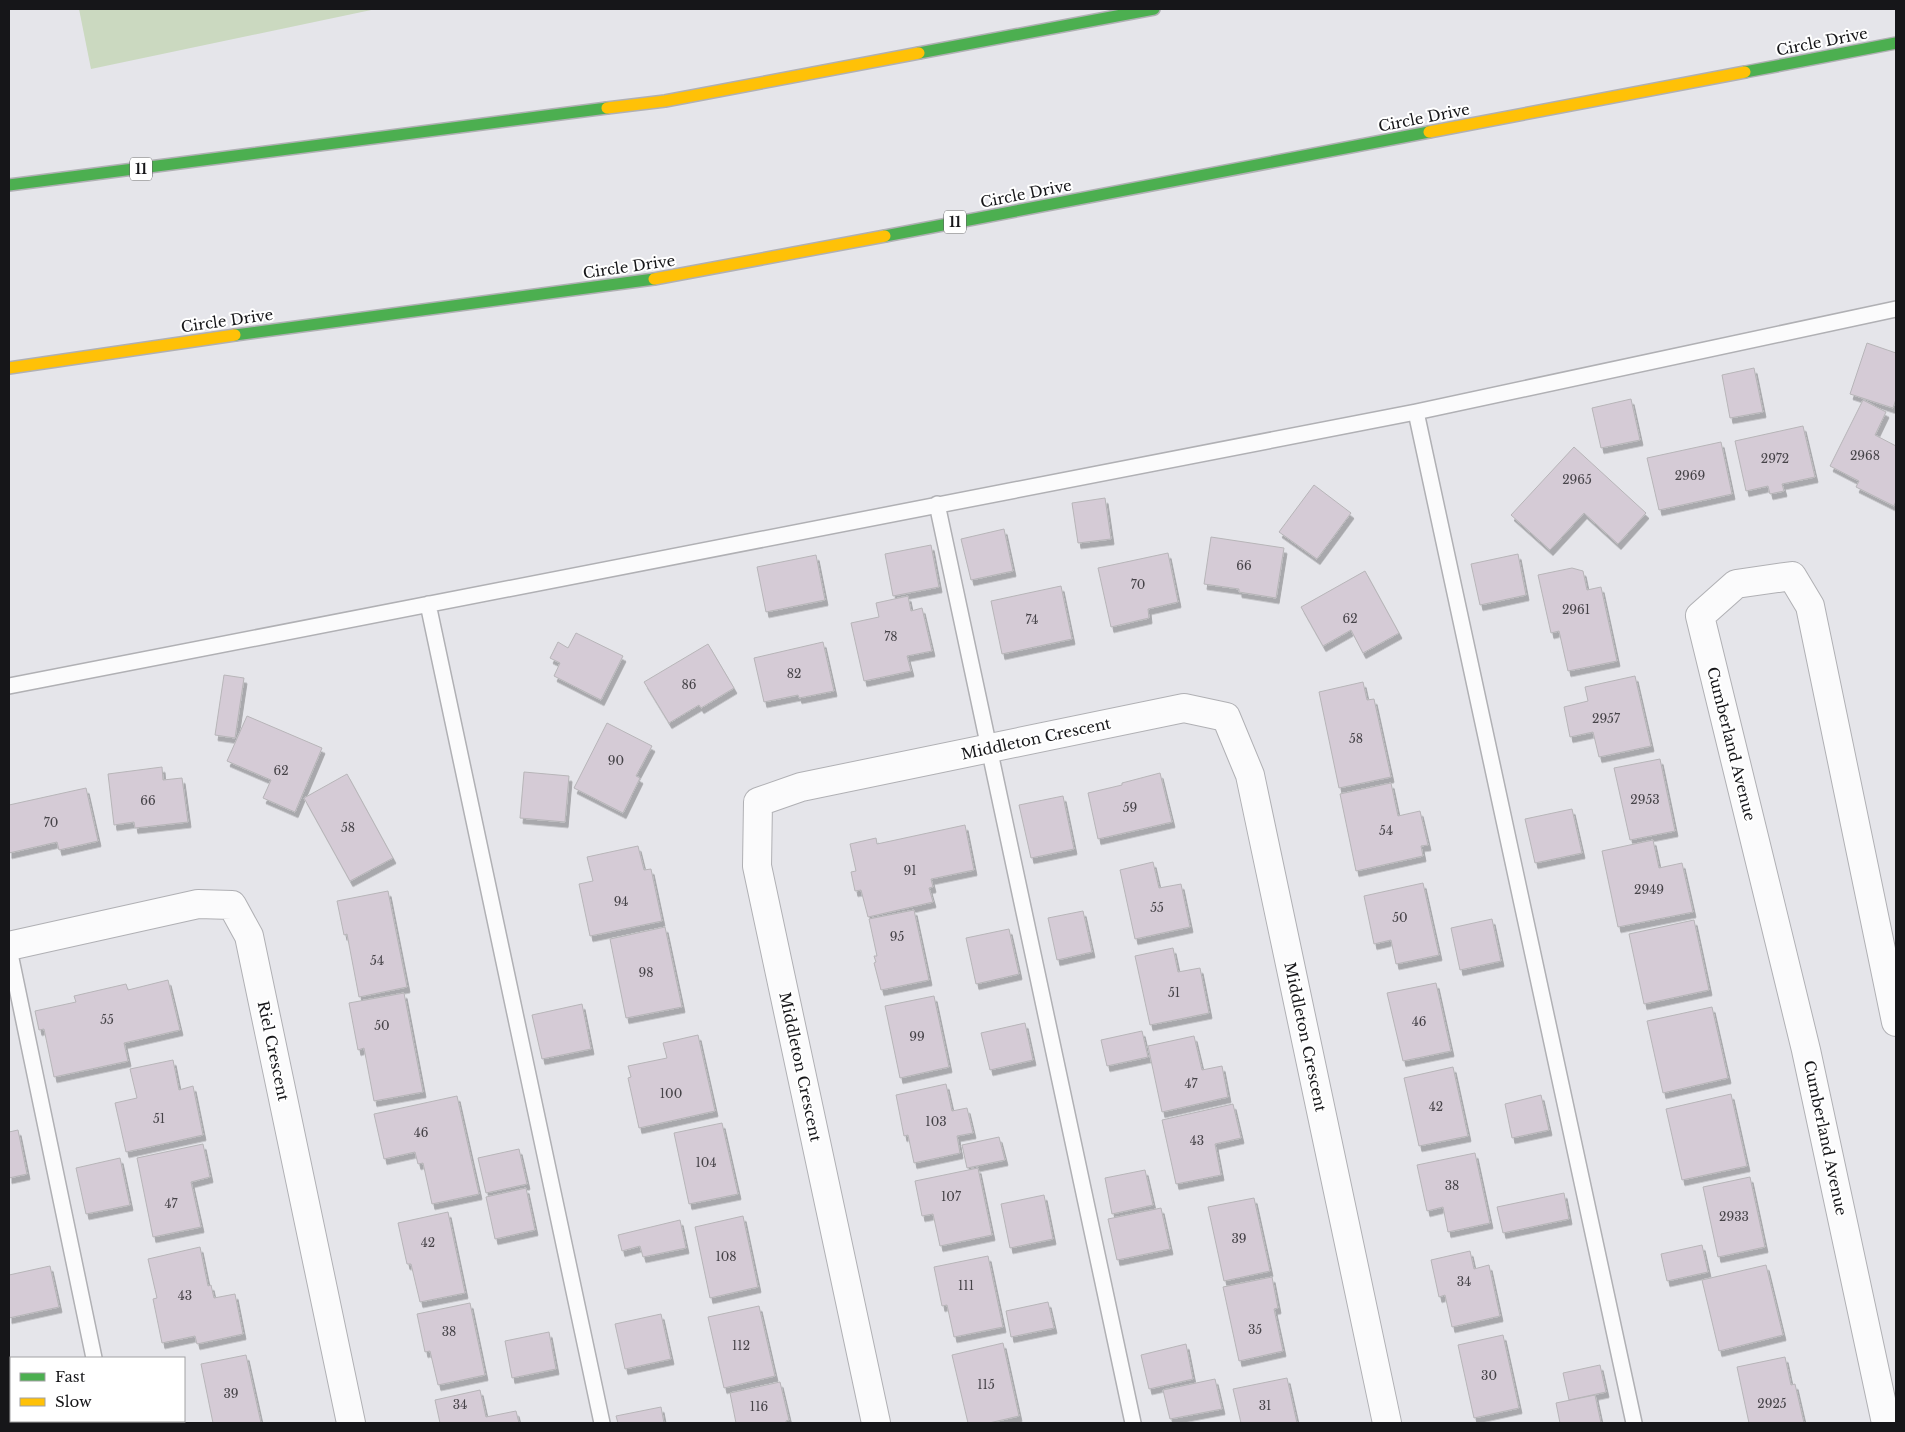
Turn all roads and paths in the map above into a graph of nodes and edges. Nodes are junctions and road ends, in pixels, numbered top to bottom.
1 (1154, 9) edge
2 (1896, 42) edge
3 (273, 153) junction
4 (48, 168) dead end
5 (9, 185) edge
6 (1896, 309) edge
7 (330, 321) junction
8 (9, 368) edge
9 (9, 380) edge
10 (1416, 412) junction
11 (938, 504) junction
12 (428, 604) junction
13 (9, 686) edge
14 (990, 748) junction
15 (9, 947) edge
16 (1896, 1022) edge
17 (94, 1357) edge
18 (351, 1423) edge
19 (602, 1423) edge
20 (876, 1423) edge
21 (1134, 1423) edge
22 (1387, 1423) edge
23 (1634, 1423) edge
24 (1886, 1423) edge

1 - 3 highway, 11
2 - 7 highway, Circle Drive / 11
3 - 4 highway
3 - 5 highway, 11
6 - 10 lane
7 - 8 highway, Circle Drive / 11
7 - 9 highway
10 - 11 lane
10 - 23 lane
11 - 12 lane
11 - 14 lane
12 - 13 lane
12 - 19 lane
14 - 20 street, Middleton Crescent
14 - 21 lane
14 - 22 street, Middleton Crescent
15 - 17 lane
15 - 18 street, Riel Crescent
16 - 24 street, Cumberland Avenue

